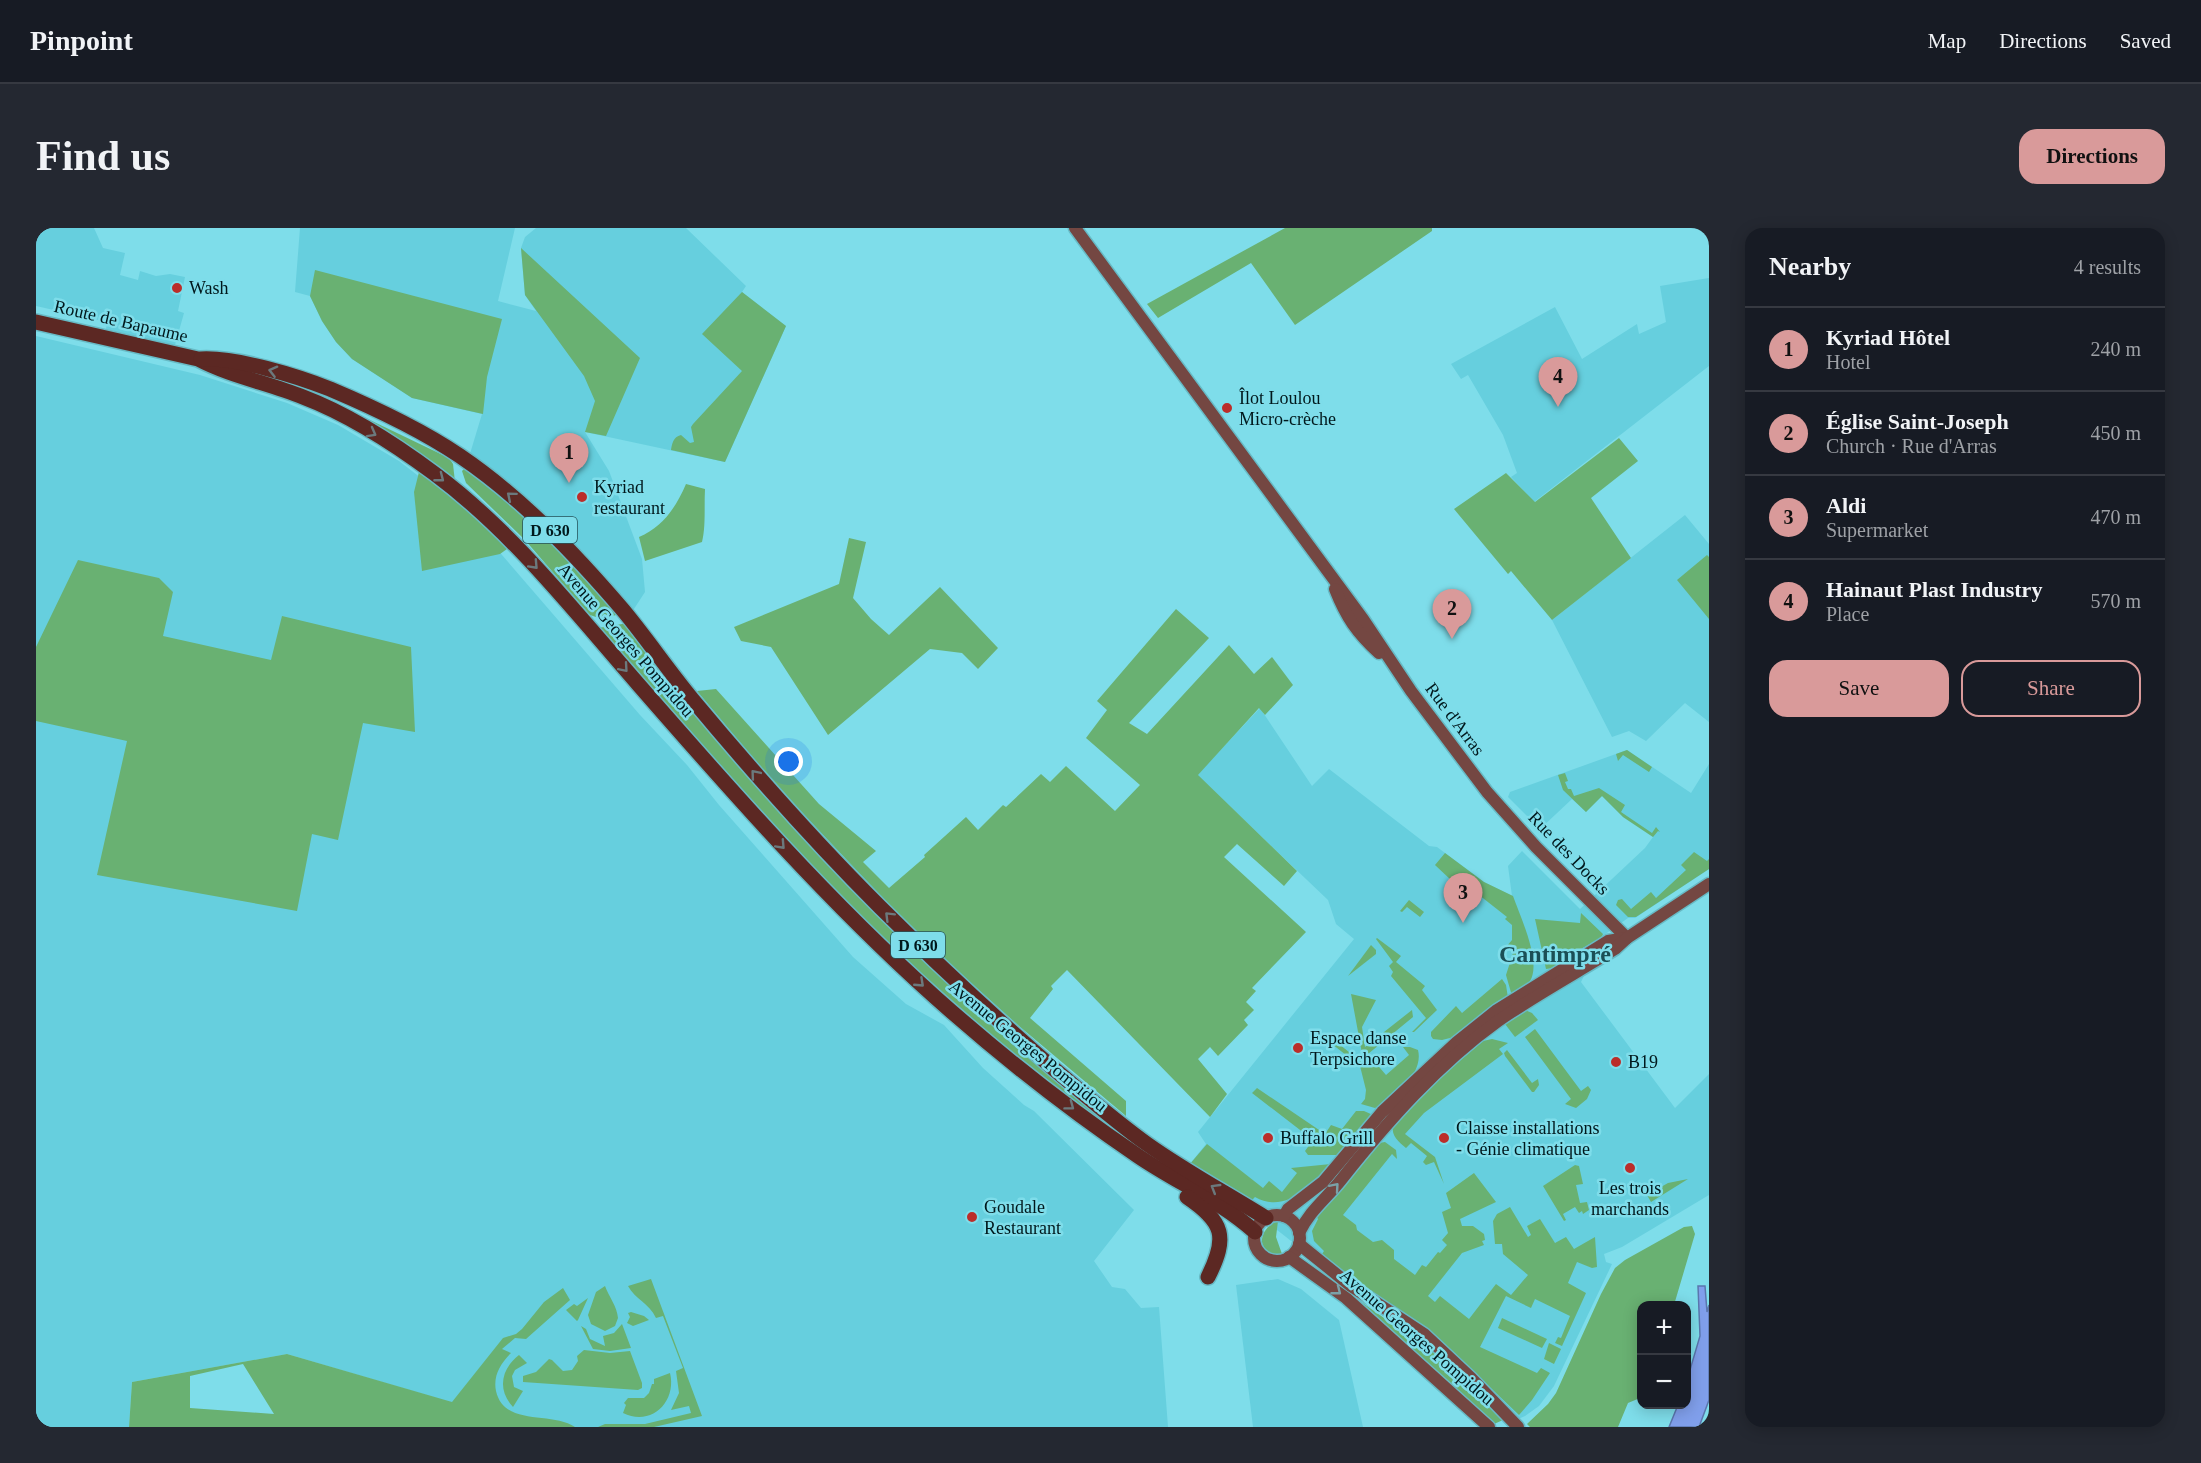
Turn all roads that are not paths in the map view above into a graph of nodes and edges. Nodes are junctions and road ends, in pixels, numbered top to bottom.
1 (1075, 228) edge
2 (36, 322) edge
3 (198, 359) junction
4 (323, 406) junction
5 (439, 442) junction
6 (1487, 792) joint
7 (1709, 884) edge
8 (1627, 938) junction
9 (1093, 1124) junction
10 (1284, 1216) junction
11 (1266, 1218) junction
12 (1255, 1232) junction
13 (1299, 1238) junction
14 (1289, 1257) junction
15 (1208, 1277) dead end
16 (1489, 1427) edge
17 (1518, 1427) edge

1 - 6 main road, Rue d'Arras
2 - 3 main road, Route de Bapaume / D 630
3 - 4 main road, Avenue Georges Pompidou / D 630
5 -> 3 main road, Avenue Georges Pompidou / D 630
4 - 5 main road
4 -> 9 main road, Avenue Georges Pompidou / D 630
11 -> 5 main road, Avenue Georges Pompidou / D 630
6 - 8 main road, Rue des Docks
7 - 8 main road
8 - 10 main road
13 -> 8 main road
9 - 12 main road, Avenue Georges Pompidou / D 630
9 - 15 main road
10 - 11 main road
10 - 13 main road
11 - 12 main road
12 - 14 main road
13 - 14 main road
13 - 17 main road, Avenue Georges Pompidou
14 -> 16 main road, Avenue Georges Pompidou

